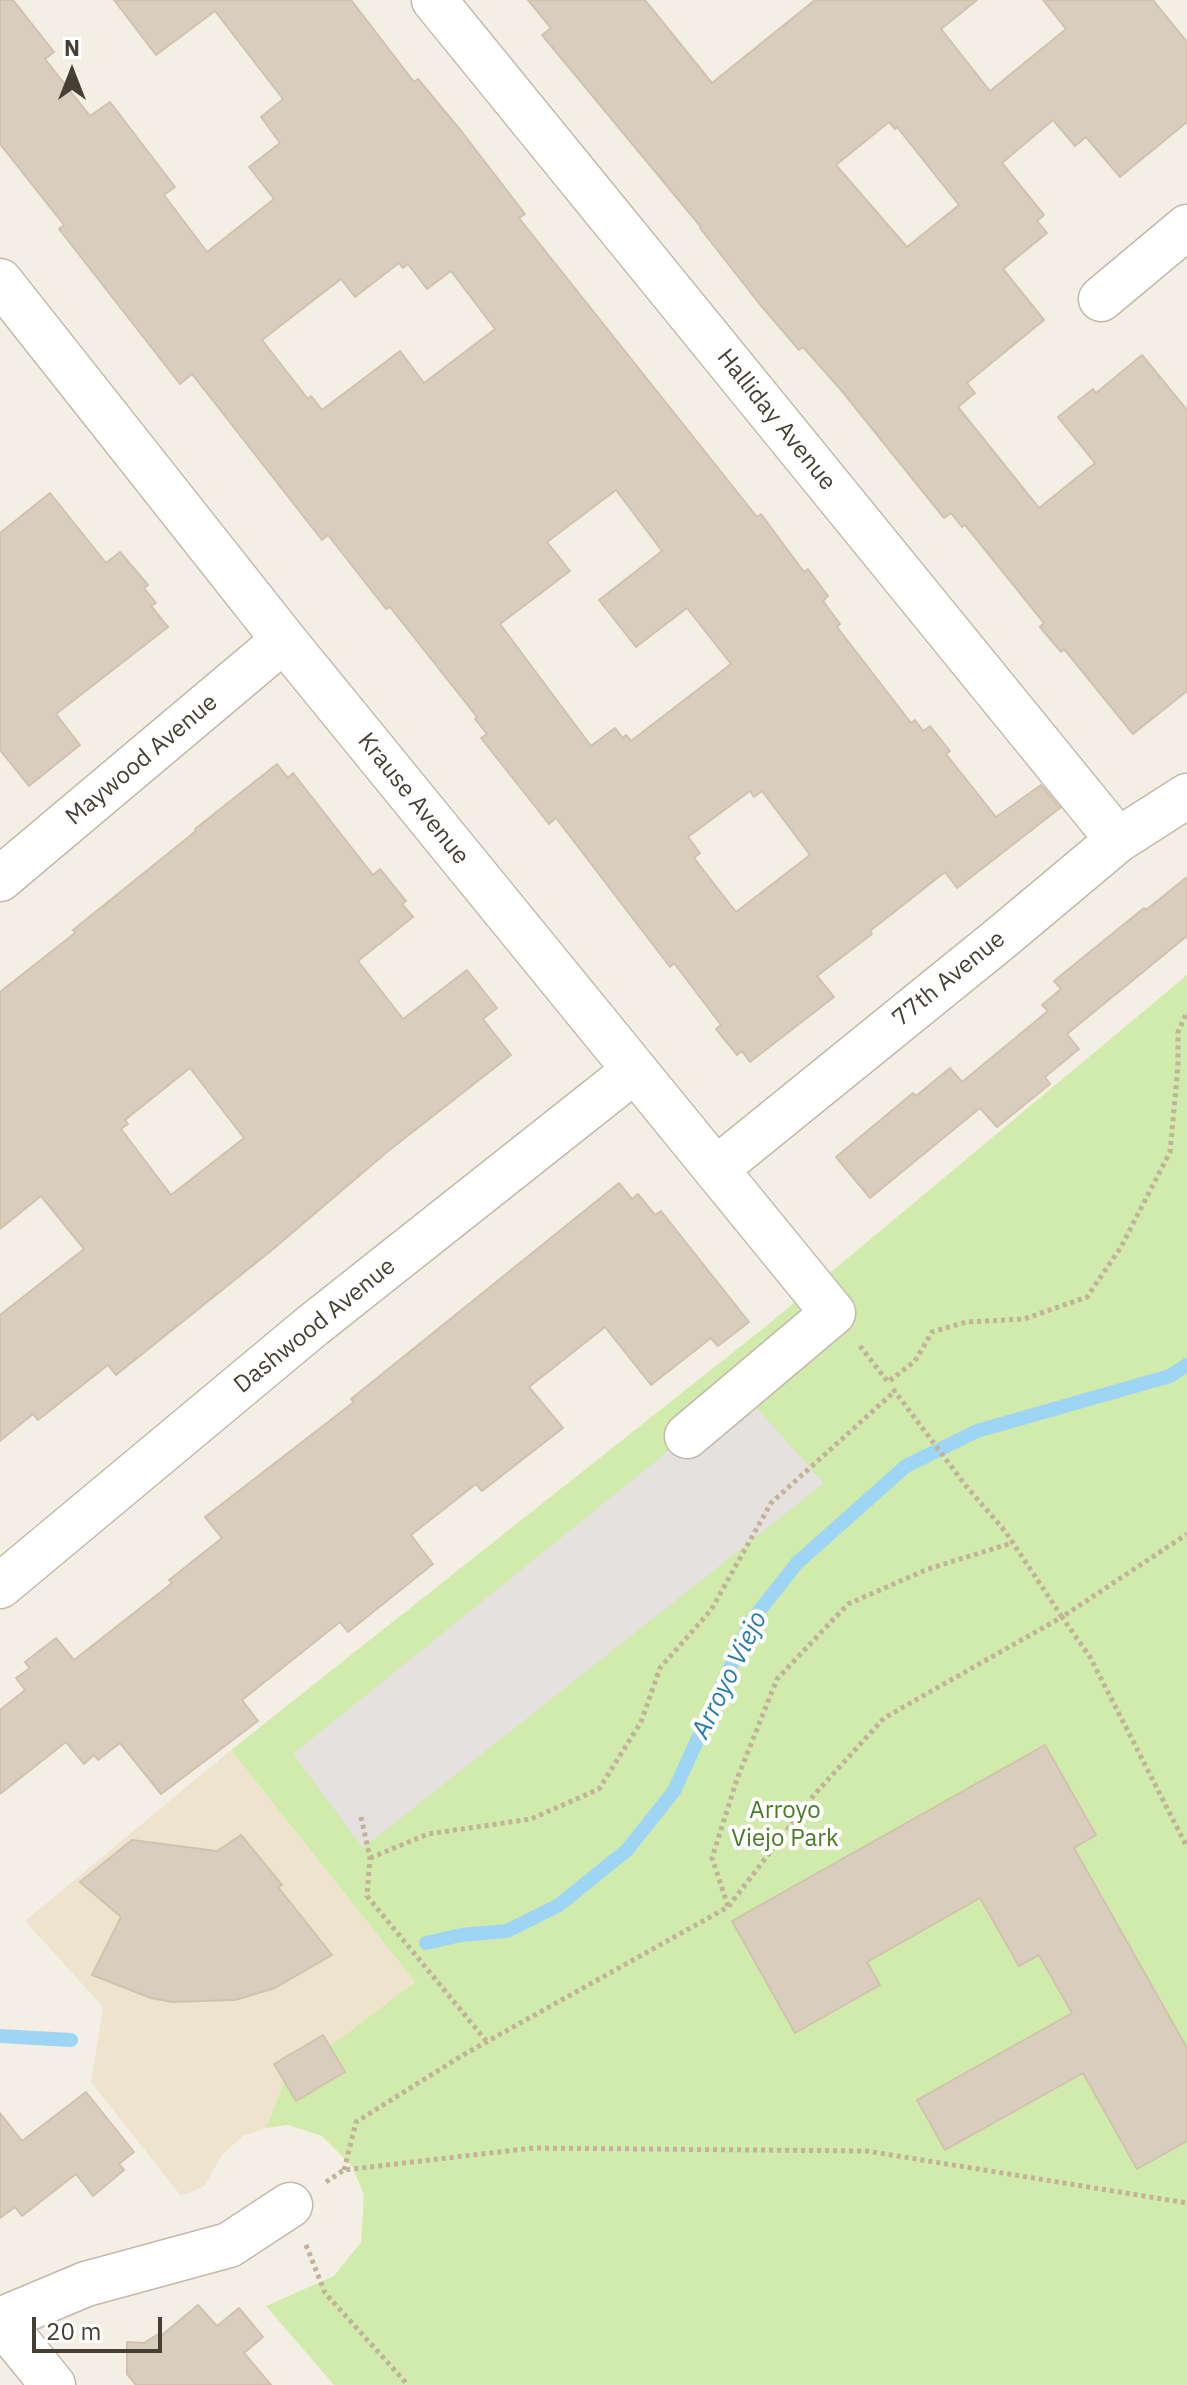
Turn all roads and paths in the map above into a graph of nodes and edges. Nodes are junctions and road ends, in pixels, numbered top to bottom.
1 (434, 0) edge
2 (1187, 227) edge
3 (0, 281) edge
4 (1101, 299) dead end
5 (284, 640) junction
6 (1187, 796) edge
7 (1118, 840) junction
8 (0, 879) edge
9 (1187, 1012) edge
10 (634, 1071) junction
11 (716, 1169) junction
12 (833, 1313) junction
13 (888, 1382) junction
14 (895, 1391) junction
15 (687, 1436) dead end
16 (1187, 1534) edge
17 (1012, 1543) junction
18 (0, 1586) edge
19 (1062, 1617) junction
20 (361, 1817) dead end
21 (1187, 1847) edge
22 (370, 1858) junction
23 (728, 1907) junction
24 (487, 2042) junction
25 (344, 2170) junction
26 (1187, 2203) edge
27 (290, 2205) junction
28 (0, 2320) edge
29 (53, 2385) edge
30 (408, 2385) edge

1 - 7 street, Halliday Avenue
2 - 4 street
3 - 5 street, Krause Avenue
5 - 8 street, Maywood Avenue
5 - 10 street, Krause Avenue
6 - 7 street, 77th Avenue
7 - 11 street, 77th Avenue
9 - 13 path
10 - 11 street, Krause Avenue
10 - 18 street, Dashwood Avenue
11 - 12 street, Krause Avenue
12 - 13 path
12 - 15 street
13 - 14 path
14 - 17 path
14 - 22 path
16 - 19 path
17 - 19 path
17 - 23 path
19 - 21 path
19 - 23 path
20 - 22 path
22 - 24 path
23 - 24 path
24 - 25 path
25 - 26 path
25 - 27 path
27 - 28 street
27 - 30 path
28 - 29 street

